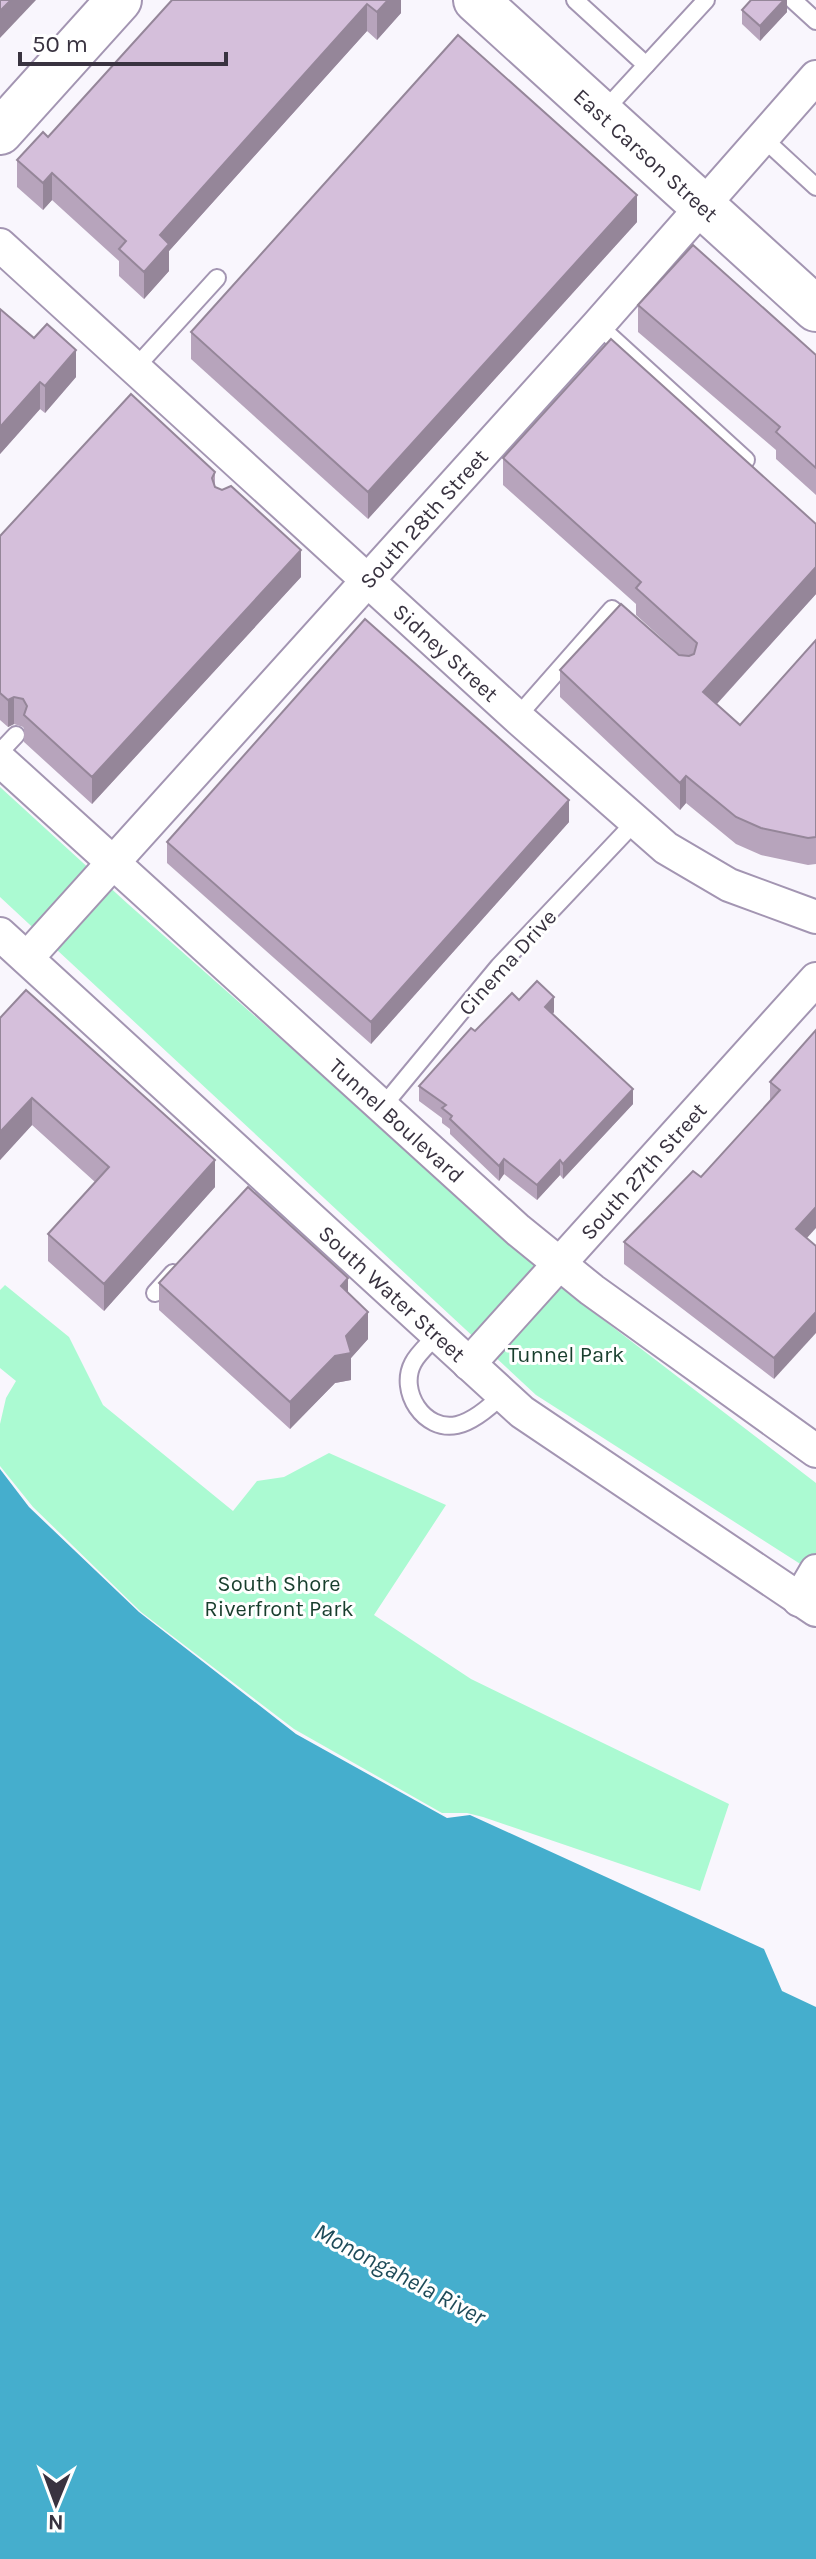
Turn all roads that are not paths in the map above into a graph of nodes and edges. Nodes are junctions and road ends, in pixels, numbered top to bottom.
1 (119, 0) edge
2 (476, 0) edge
3 (575, 0) edge
4 (706, 0) edge
5 (793, 0) edge
6 (816, 21) edge
7 (646, 65) junction
8 (814, 85) edge
9 (602, 114) junction
10 (0, 132) edge
11 (763, 138) junction
12 (816, 187) edge
13 (703, 207) junction
14 (0, 245) edge
15 (217, 278) dead end
16 (816, 309) edge
17 (598, 325) junction
18 (136, 367) junction
19 (746, 460) edge
20 (368, 580) junction
21 (643, 636) edge
22 (517, 717) junction
23 (8, 747) edge
24 (0, 752) edge
25 (635, 822) junction
26 (114, 862) junction
27 (816, 917) edge
28 (0, 934) edge
29 (27, 958) junction
30 (816, 979) edge
31 (383, 1106) junction
32 (184, 1261) edge
33 (560, 1264) junction
34 (155, 1293) dead end
35 (437, 1335) junction
36 (469, 1364) junction
37 (503, 1394) junction
38 (816, 1451) edge
39 (816, 1571) edge
40 (807, 1605) edge

1 - 10 main road
2 - 9 main road, East Carson Street
3 - 7 lane
4 - 7 lane
5 - 6 lane
7 - 9 lane
8 - 11 street, South 28th Street
9 - 13 main road, East Carson Street
11 - 12 lane
11 - 13 street, South 28th Street
13 - 16 main road, East Carson Street
13 - 17 street, South 28th Street
14 - 18 street, Sidney Street
15 - 18 lane
17 - 19 lane
17 - 20 street, South 28th Street
18 - 20 street, Sidney Street
20 - 22 street, Sidney Street
20 - 26 street, South 28th Street
21 - 22 lane
22 - 25 street, Sidney Street
23 - 24 lane
23 - 26 street, Tunnel Boulevard
25 - 27 street, Sidney Street
25 - 31 lane, Cinema Drive
26 - 29 street, South 28th Street
26 - 31 street, Tunnel Boulevard
28 - 29 street, South Water Street
29 - 35 street, South Water Street
30 - 33 street, South 27th Street
31 - 33 street, Tunnel Boulevard
32 - 34 lane
33 - 36 street, South 27th Street
33 - 38 street, Tunnel Boulevard
35 - 36 street, South Water Street
35 - 37 lane
36 - 37 street, South Water Street
37 - 40 street, South Water Street
39 - 40 street

